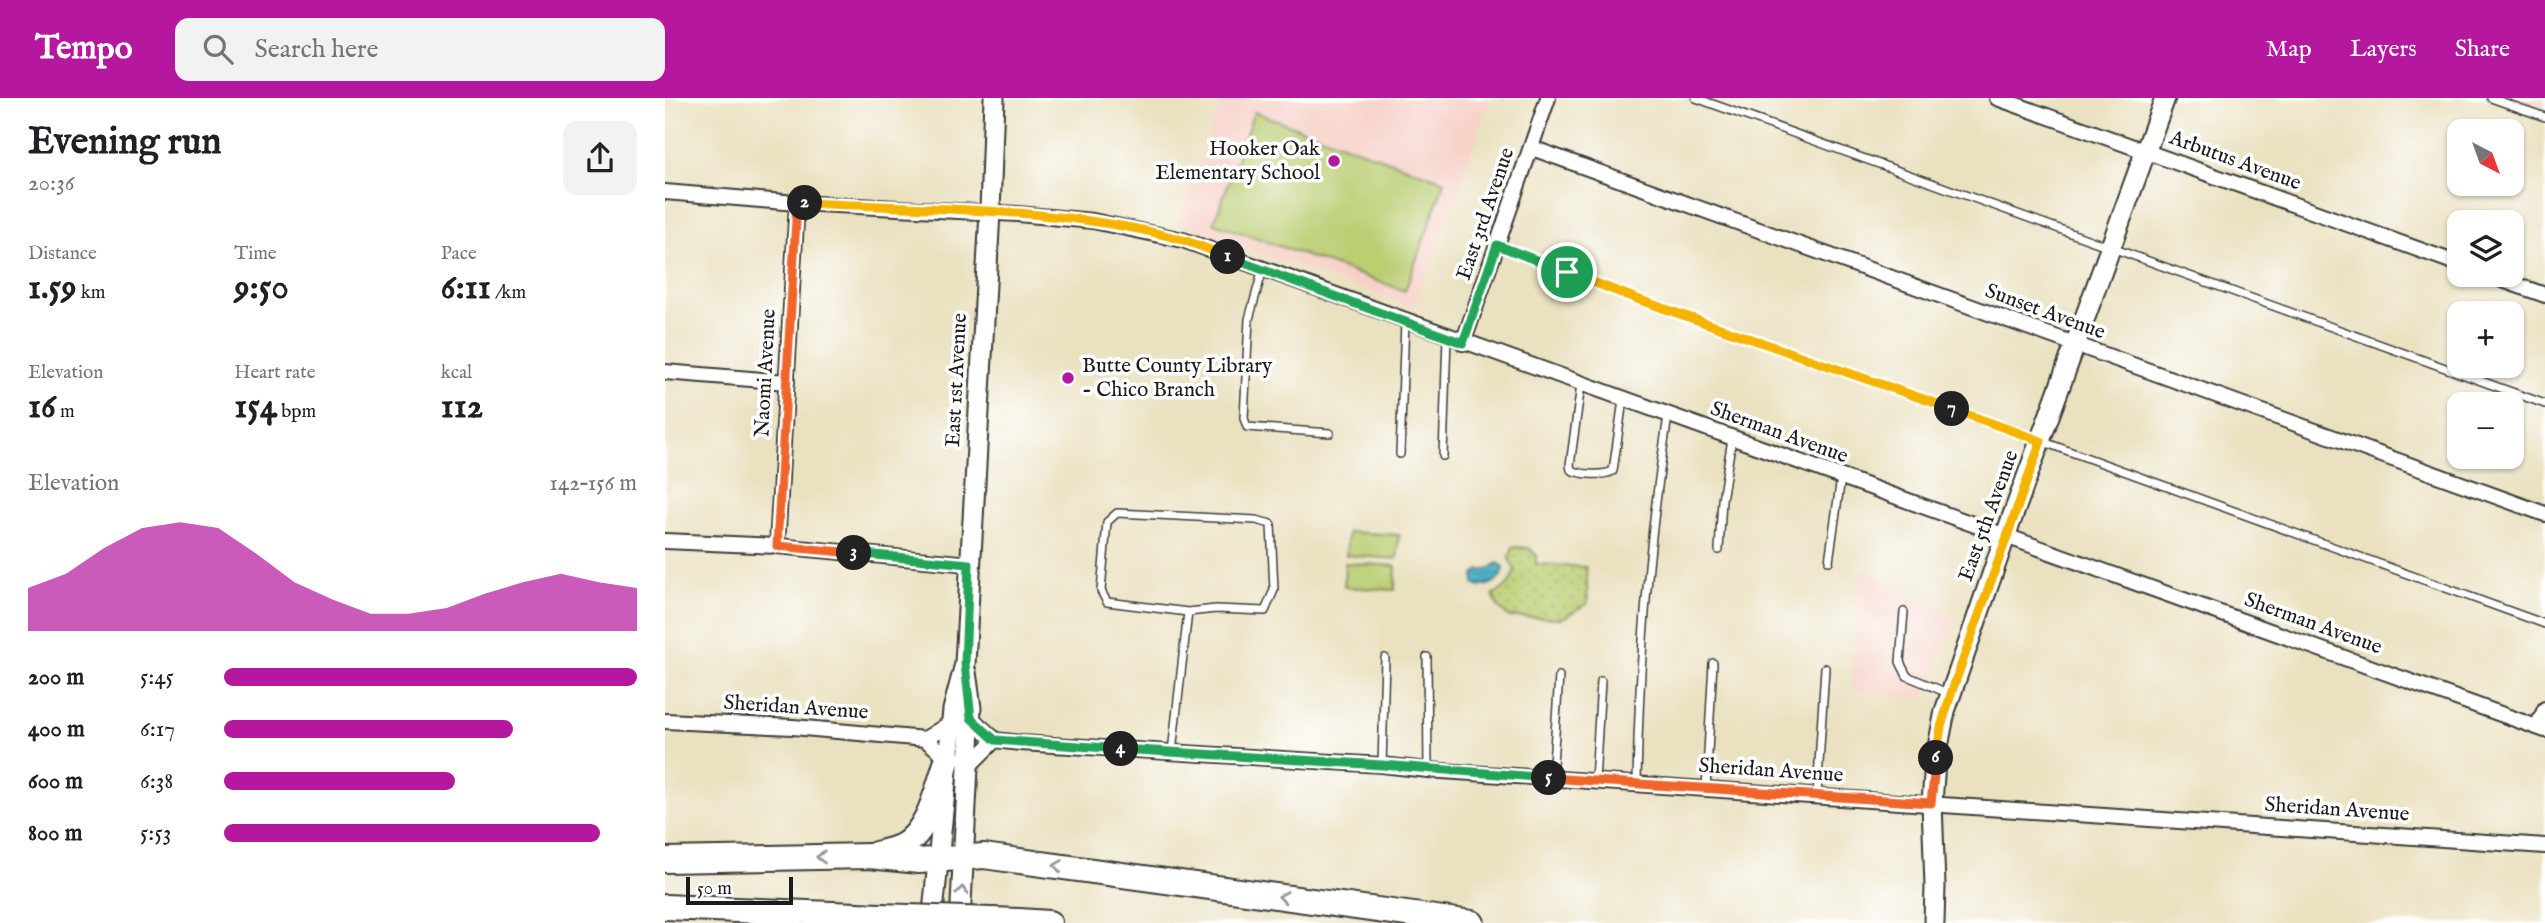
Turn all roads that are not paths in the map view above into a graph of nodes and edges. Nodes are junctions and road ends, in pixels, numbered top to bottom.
1 (994, 98) edge
2 (1548, 98) edge
3 (1696, 98) edge
4 (1997, 98) edge
5 (2165, 98) edge
6 (2491, 98) edge
7 (2545, 117) edge
8 (1532, 148) junction
9 (2146, 151) junction
10 (665, 192) edge
11 (797, 203) junction
12 (990, 212) junction
13 (1497, 245) junction
14 (2111, 247) junction
15 (2447, 260) edge
16 (1263, 270) junction
17 (2522, 287) edge
18 (2545, 295) edge
19 (1405, 322) junction
20 (1447, 337) junction
21 (1463, 343) junction
22 (2075, 346) junction
23 (665, 372) edge
24 (787, 382) junction
25 (1581, 385) junction
26 (1623, 400) junction
27 (2545, 404) edge
28 (1668, 416) junction
29 (1330, 433) dead end
30 (1732, 439) junction
31 (2041, 441) junction
32 (1400, 454) dead end
33 (1443, 456) dead end
34 (1841, 478) junction
35 (2545, 514) edge
36 (2005, 537) junction
37 (665, 541) edge
38 (777, 546) junction
39 (1719, 550) dead end
40 (1829, 561) dead end
41 (969, 564) junction
42 (1188, 612) junction
43 (1904, 612) dead end
44 (2545, 624) edge
45 (1427, 657) dead end
46 (1385, 658) dead end
47 (1713, 663) dead end
48 (1825, 668) dead end
49 (1559, 676) dead end
50 (1601, 681) dead end
51 (1951, 694) junction
52 (2545, 709) edge
53 (961, 720) junction
54 (665, 721) edge
55 (2541, 729) edge
56 (925, 739) junction
57 (995, 740) junction
58 (1172, 752) junction
59 (958, 762) junction
60 (1382, 765) junction
61 (1428, 770) junction
62 (1552, 778) junction
63 (1595, 781) junction
64 (1637, 784) junction
65 (1706, 788) junction
66 (1817, 795) junction
67 (1931, 803) junction
68 (2545, 845) edge
69 (869, 856) junction
70 (965, 858) junction
71 (937, 859) junction
72 (665, 860) edge
73 (665, 906) edge
74 (1019, 921) edge
75 (932, 923) edge
76 (960, 923) edge
77 (1049, 923) edge
78 (1472, 923) edge
79 (1934, 923) edge

1 - 12 street, East 1st Avenue
2 - 8 street, East 3rd Avenue
3 - 14 lane
4 - 9 street, Arbutus Avenue
5 - 9 street, East 5th Avenue
6 - 7 lane
8 - 13 street, East 3rd Avenue
8 - 22 street, Sunset Avenue
9 - 14 street, East 5th Avenue
9 - 15 street, Arbutus Avenue
10 - 11 street, Sherman Avenue
11 - 12 street, Sherman Avenue
11 - 24 street, Naomi Avenue
12 - 16 street, Sherman Avenue
12 - 41 street, East 1st Avenue
13 - 21 street, East 3rd Avenue
13 - 31 lane
14 - 22 street, East 5th Avenue
14 - 27 lane
16 - 19 street, Sherman Avenue
16 - 29 lane
17 - 18 street
19 - 20 street, Sherman Avenue
19 - 32 lane
20 - 21 street, Sherman Avenue
20 - 33 lane
21 - 25 street, Sherman Avenue
22 - 31 street, East 5th Avenue
22 - 35 street, Sunset Avenue
23 - 24 street
24 - 38 street, Naomi Avenue
25 - 26 street, Sherman Avenue
25 - 26 lane
26 - 28 street, Sherman Avenue
28 - 30 street, Sherman Avenue
28 - 64 lane
30 - 34 street, Sherman Avenue
30 - 39 lane
31 - 36 street, East 5th Avenue
31 - 44 lane
34 - 36 street, Sherman Avenue
34 - 40 lane
36 - 51 street, East 5th Avenue
36 - 55 street, Sherman Avenue
37 - 38 street
38 - 41 street
41 - 53 street, East 1st Avenue
42 - 42 lane
42 - 58 lane
43 - 51 lane
45 - 61 lane
46 - 60 lane
47 - 65 lane
48 - 66 lane
49 - 62 lane
50 - 63 lane
51 - 67 street, East 5th Avenue
52 - 55 street
53 - 56 street
53 - 57 street
53 - 59 street, East 1st Avenue
54 - 56 street, Sheridan Avenue
56 - 59 street
57 - 58 street, Sheridan Avenue
57 - 59 street
58 - 60 street, Sheridan Avenue
59 - 69 highway
59 - 70 street, East 1st Avenue
59 - 71 street, East 1st Avenue
60 - 61 street, Sheridan Avenue
61 - 62 street, Sheridan Avenue
62 - 63 street, Sheridan Avenue
63 - 64 street, Sheridan Avenue
64 - 65 street, Sheridan Avenue
65 - 66 street, Sheridan Avenue
66 - 67 street, Sheridan Avenue
67 - 68 street, Sheridan Avenue
67 - 79 street, East 5th Avenue
69 - 71 highway
69 -> 72 highway
70 - 71 highway
76 -> 70 street, East 1st Avenue
78 -> 70 highway
71 - 75 street, East 1st Avenue
73 - 74 highway, bridge
74 - 77 highway

